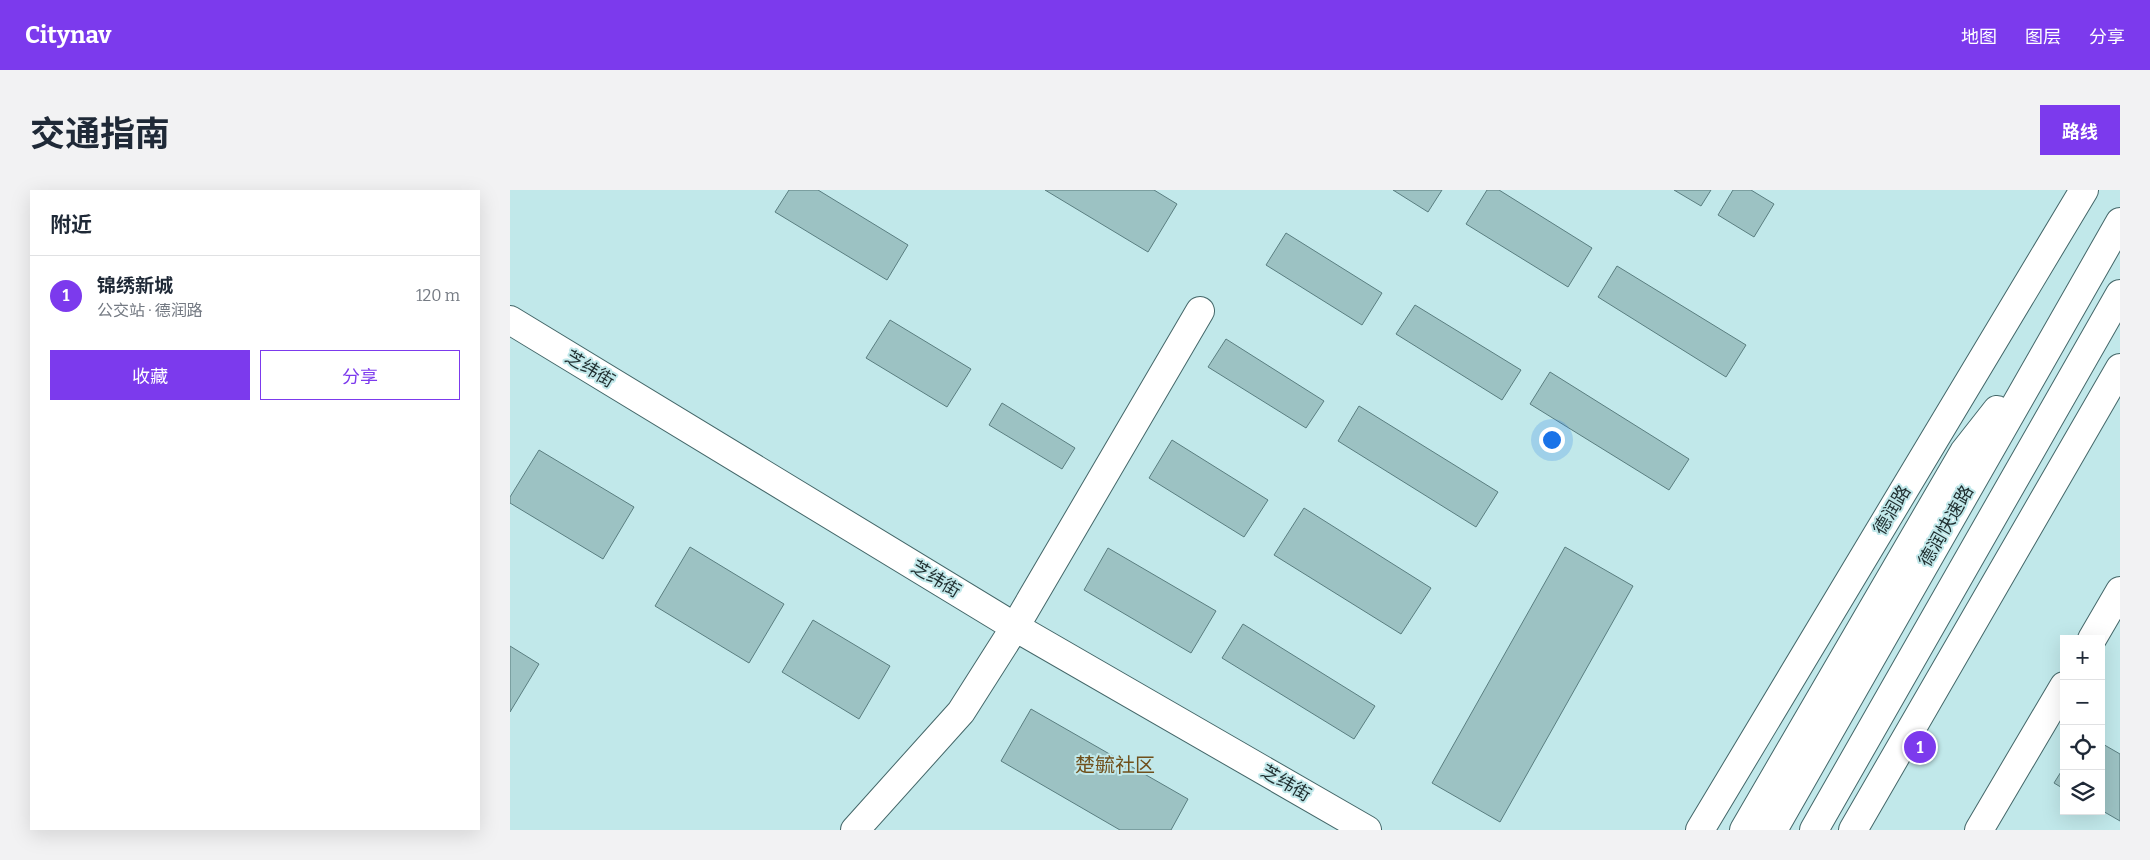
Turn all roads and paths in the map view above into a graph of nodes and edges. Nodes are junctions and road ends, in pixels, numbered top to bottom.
1 (2084, 190) edge
2 (2120, 222) edge
3 (2120, 294) edge
4 (1200, 311) dead end
5 (510, 320) edge
6 (2050, 344) junction
7 (2120, 368) edge
8 (2120, 591) edge
9 (1015, 627) junction
10 (2094, 635) edge
11 (2060, 693) edge
12 (855, 830) edge
13 (1367, 830) edge
14 (1700, 830) edge
15 (1744, 830) edge
16 (1773, 830) edge
17 (1814, 830) edge
18 (1854, 830) edge
19 (1979, 830) edge

1 - 14 main road, 德润路
2 - 6 main road, 德润快速路
3 - 17 main road, 德润快速路
4 - 9 main road
5 - 9 main road, 芝纬街
6 - 15 main road
6 - 16 main road, 德润快速路
7 - 18 main road
8 - 10 main road
9 - 12 main road
9 - 13 main road, 芝纬街
11 - 19 main road

